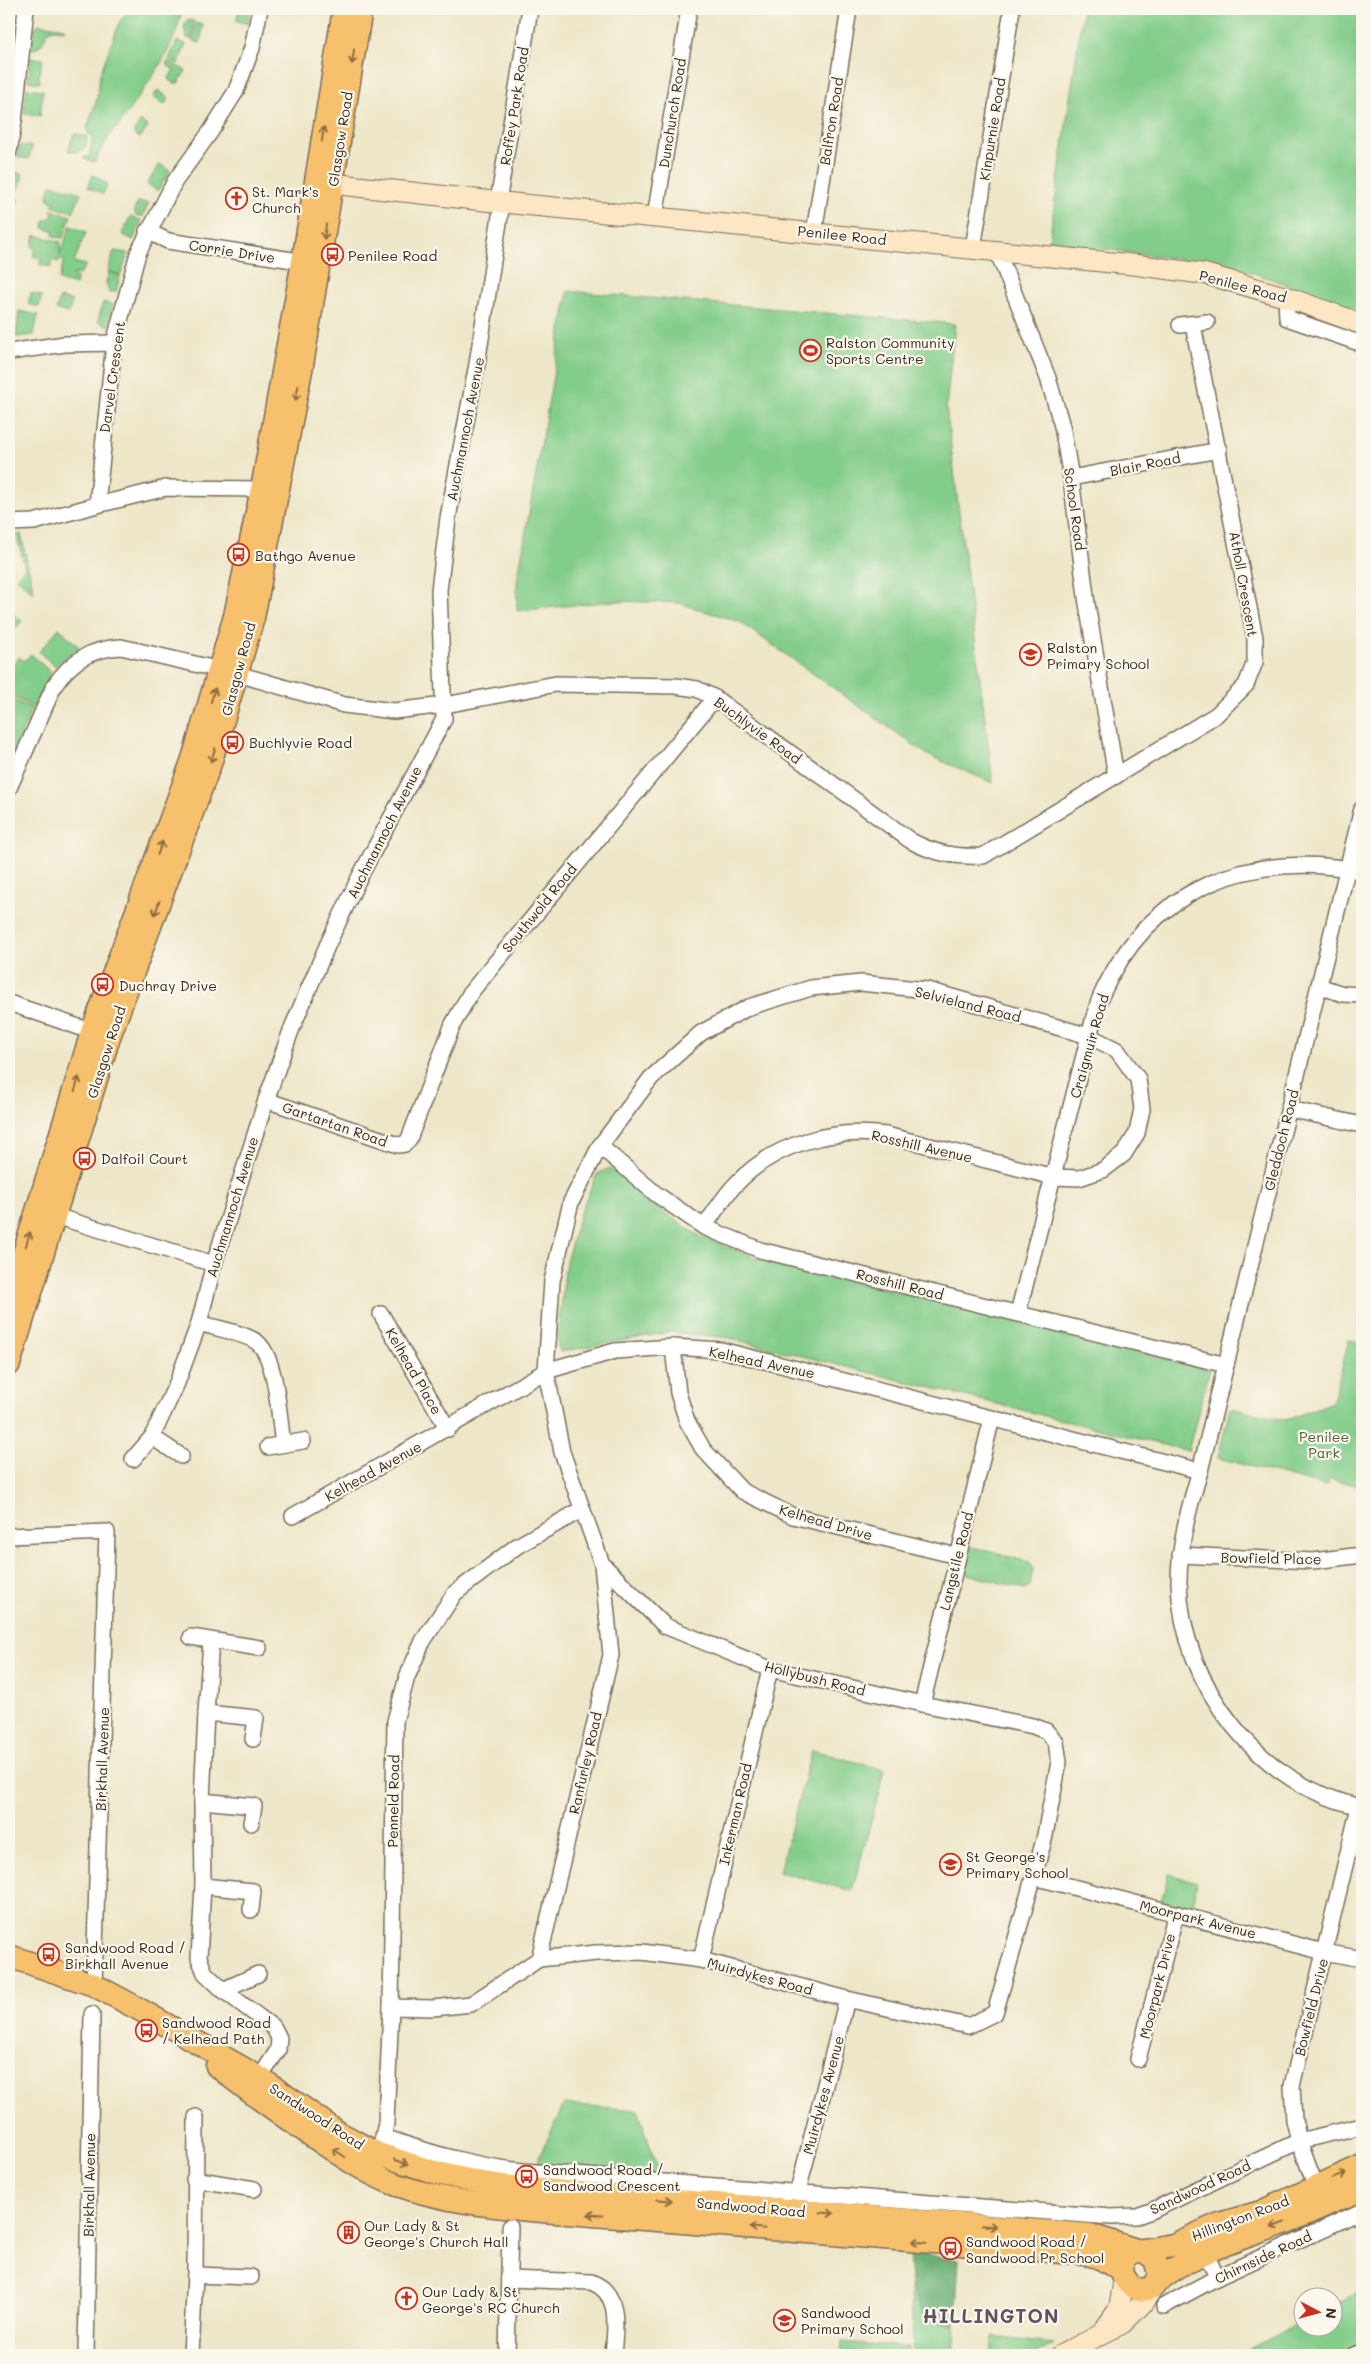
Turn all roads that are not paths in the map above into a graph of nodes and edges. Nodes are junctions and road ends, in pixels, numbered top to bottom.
1 (26, 9) edge
2 (260, 9) edge
3 (344, 9) edge
4 (361, 9) edge
5 (530, 9) edge
6 (688, 9) edge
7 (849, 9) edge
8 (1012, 9) edge
9 (9, 151) edge
10 (324, 183) junction
11 (500, 202) junction
12 (654, 217) junction
13 (148, 231) junction
14 (814, 233) junction
15 (973, 248) junction
16 (1000, 251) junction
17 (311, 262) junction
18 (1286, 297) junction
19 (1193, 324) dead end
20 (1362, 324) edge
21 (114, 343) junction
22 (1362, 344) edge
23 (9, 352) edge
24 (1219, 450) junction
25 (1071, 478) junction
26 (271, 489) junction
27 (97, 505) junction
28 (9, 523) edge
29 (229, 672) junction
30 (715, 698) junction
31 (444, 705) junction
32 (1116, 776) junction
33 (9, 788) edge
34 (1362, 809) edge
35 (1355, 870) edge
36 (1319, 986) junction
37 (1362, 995) edge
38 (9, 1002) edge
39 (101, 1035) junction
40 (1089, 1036) junction
41 (266, 1100) junction
42 (1288, 1109) junction
43 (1362, 1125) edge
44 (405, 1144) joint
45 (600, 1146) junction
46 (1054, 1177) junction
47 (46, 1213) junction
48 (704, 1227) junction
49 (214, 1264) junction
50 (9, 1302) edge
51 (1018, 1313) junction
52 (381, 1314) dead end
53 (199, 1323) junction
54 (673, 1346) junction
55 (9, 1364) edge
56 (1226, 1365) junction
57 (546, 1371) junction
58 (992, 1418) junction
59 (448, 1429) junction
60 (152, 1437) junction
61 (303, 1441) dead end
62 (283, 1444) junction
63 (268, 1448) dead end
64 (181, 1456) dead end
65 (133, 1460) dead end
66 (1200, 1471) junction
67 (581, 1510) junction
68 (293, 1516) dead end
69 (9, 1536) edge
70 (1180, 1555) junction
71 (1362, 1555) edge
72 (957, 1556) junction
73 (602, 1564) junction
74 (191, 1637) dead end
75 (211, 1641) junction
76 (259, 1648) dead end
77 (770, 1669) junction
78 (922, 1704) junction
79 (206, 1713) junction
80 (252, 1739) dead end
81 (202, 1801) junction
82 (1361, 1807) edge
83 (251, 1823) dead end
84 (1034, 1877) junction
85 (203, 1886) junction
86 (251, 1910) dead end
87 (1176, 1913) junction
88 (1324, 1952) junction
89 (9, 1956) edge
90 (1362, 1959) edge
91 (539, 1960) junction
92 (701, 1960) junction
93 (258, 1974) dead end
94 (94, 1985) junction
95 (223, 1990) junction
96 (848, 2000) junction
97 (391, 2007) junction
98 (92, 2014) dead end
99 (1138, 2059) dead end
100 (255, 2085) junction
101 (196, 2117) dead end
102 (1362, 2126) edge
103 (1299, 2140) junction
104 (379, 2155) junction
105 (1362, 2166) edge
106 (194, 2179) junction
107 (254, 2189) dead end
108 (1362, 2189) edge
109 (798, 2192) junction
110 (1319, 2196) junction
111 (1362, 2211) edge
112 (510, 2227) dead end
113 (1139, 2250) junction
114 (1210, 2263) dead end
115 (195, 2275) junction
116 (1122, 2275) junction
117 (252, 2277) dead end
118 (1218, 2277) junction
119 (509, 2279) junction
120 (1156, 2283) junction
121 (1164, 2306) dead end
122 (1101, 2333) junction
123 (1362, 2352) edge
124 (86, 2355) edge
125 (192, 2355) edge
126 (198, 2355) edge
127 (507, 2355) edge
128 (613, 2355) edge
129 (1061, 2355) edge
130 (1354, 2355) edge

1 - 9 street
2 - 13 street, Darvel Crescent
10 -> 3 main road, Glasgow Road
4 -> 10 main road, Glasgow Road
5 - 11 street, Roffey Park Road
6 - 12 street, Dunchurch Road
7 - 14 street, Balfron Road
8 - 15 street, Kinpurnie Road
10 - 11 street, Penilee Road
10 - 17 main road, Glasgow Road
11 - 12 street, Penilee Road
11 - 31 street, Auchmannoch Avenue
12 - 14 street, Penilee Road
13 - 17 street, Corrie Drive
13 - 21 street, Darvel Crescent
14 - 15 street, Penilee Road
15 - 16 street, Penilee Road
16 - 18 street, Penilee Road
16 - 25 street, School Road
17 - 26 main road, Glasgow Road
18 - 20 street, Penilee Road
18 - 22 street
19 - 24 street, Atholl Crescent
21 - 23 street
21 - 27 street, Darvel Crescent
24 - 25 street, Blair Road
24 - 32 street, Atholl Crescent
25 - 32 street, School Road
26 - 27 street
26 - 29 main road, Glasgow Road
27 - 28 street
29 - 31 street, Buchlyvie Road
29 - 33 street, Buchlyvie Road
29 - 39 main road, Glasgow Road
30 - 31 street, Buchlyvie Road
30 - 32 street, Buchlyvie Road
30 - 44 street, Southwold Road
31 - 41 street, Auchmannoch Avenue
34 - 35 street, Gleddoch Road
35 - 36 street, Gleddoch Road
35 - 40 street, Craigmuir Road
36 - 37 street
36 - 42 street, Gleddoch Road
38 - 39 street
39 - 47 main road, Glasgow Road
40 - 45 street, Selvieland Road
40 - 46 street, Craigmuir Road
40 - 46 street, Selvieland Road
41 - 44 street, Gartartan Road
41 - 49 street, Auchmannoch Avenue
42 - 43 street
42 - 56 street, Gleddoch Road
45 - 48 street, Rosshill Road
45 - 57 street, Selvieland Road
46 - 48 street, Rosshill Avenue
46 - 51 street, Craigmuir Road
47 - 49 street
50 -> 47 main road, Glasgow Road
47 - 55 main road, Glasgow Road
48 - 51 street, Rosshill Road
49 - 53 street, Auchmannoch Avenue
51 - 56 street, Rosshill Road
52 - 59 street, Kelhead Place
53 - 60 street, Auchmannoch Avenue
53 - 62 street
54 - 57 street, Kelhead Avenue
54 - 58 street, Kelhead Avenue
54 - 72 street, Kelhead Drive
56 - 66 street, Gleddoch Road
57 - 59 street, Kelhead Avenue
57 - 67 street, Hollybush Road
58 - 66 street, Kelhead Avenue
58 - 72 street, Langstile Road
59 - 68 street, Kelhead Avenue
60 - 64 street
60 - 65 street, Auchmannoch Avenue
61 - 62 street
62 - 63 street
66 - 70 street, Gleddoch Road
67 - 73 street, Hollybush Road
67 - 97 street, Penneld Road
69 - 94 street, Birkhall Avenue
70 - 71 street, Bowfield Place
70 - 82 street, Gleddoch Road
72 - 78 street, Langstile Road
73 - 77 street, Hollybush Road
73 - 91 street, Ranfurley Road
74 - 75 street
75 - 76 street
75 - 79 street
77 - 78 street, Hollybush Road
77 - 92 street, Inkerman Road
78 - 84 street, Hollybush Road
79 - 80 street
79 - 81 street
81 - 83 street
81 - 85 street
82 - 88 street, Bowfield Drive
84 - 87 street, Moorpark Avenue
84 - 96 street, Muirdykes Road
85 - 86 street
85 - 95 street
87 - 88 street, Moorpark Avenue
87 - 99 street, Moorpark Drive
88 - 90 street, Moorpark Avenue
88 - 103 street, Bowfield Drive
89 - 94 main road, Sandwood Road
91 - 92 street, Muirdykes Road
91 - 97 street, Muirdykes Road
92 - 96 street, Muirdykes Road
93 - 95 street
94 - 100 main road, Sandwood Road
95 - 100 street
96 - 109 street, Muirdykes Avenue
97 - 104 street, Penneld Road
98 - 124 street, Birkhall Avenue
100 - 104 main road, Sandwood Road
101 - 106 street
102 - 103 street, Sandwood Road
103 - 109 street, Sandwood Road
103 - 110 street, Bowfield Drive
104 - 109 street, Sandwood Road
104 -> 113 main road, Sandwood Road
116 -> 104 main road, Sandwood Road
110 -> 105 main road, Hillington Road
106 - 107 street
106 - 115 street
108 - 110 main road, Hillington Road
110 - 113 main road, Hillington Road
110 -> 120 main road, Hillington Road
111 - 118 street, Chirnside Road
112 - 119 street
113 - 116 main road
113 - 120 main road
114 - 118 street
115 - 117 street
115 - 125 street
116 - 120 main road
116 - 122 street
118 - 121 street, Chirnside Road
119 - 127 street
119 - 128 street
120 - 122 street
122 - 129 street
123 - 130 street
125 - 126 street

